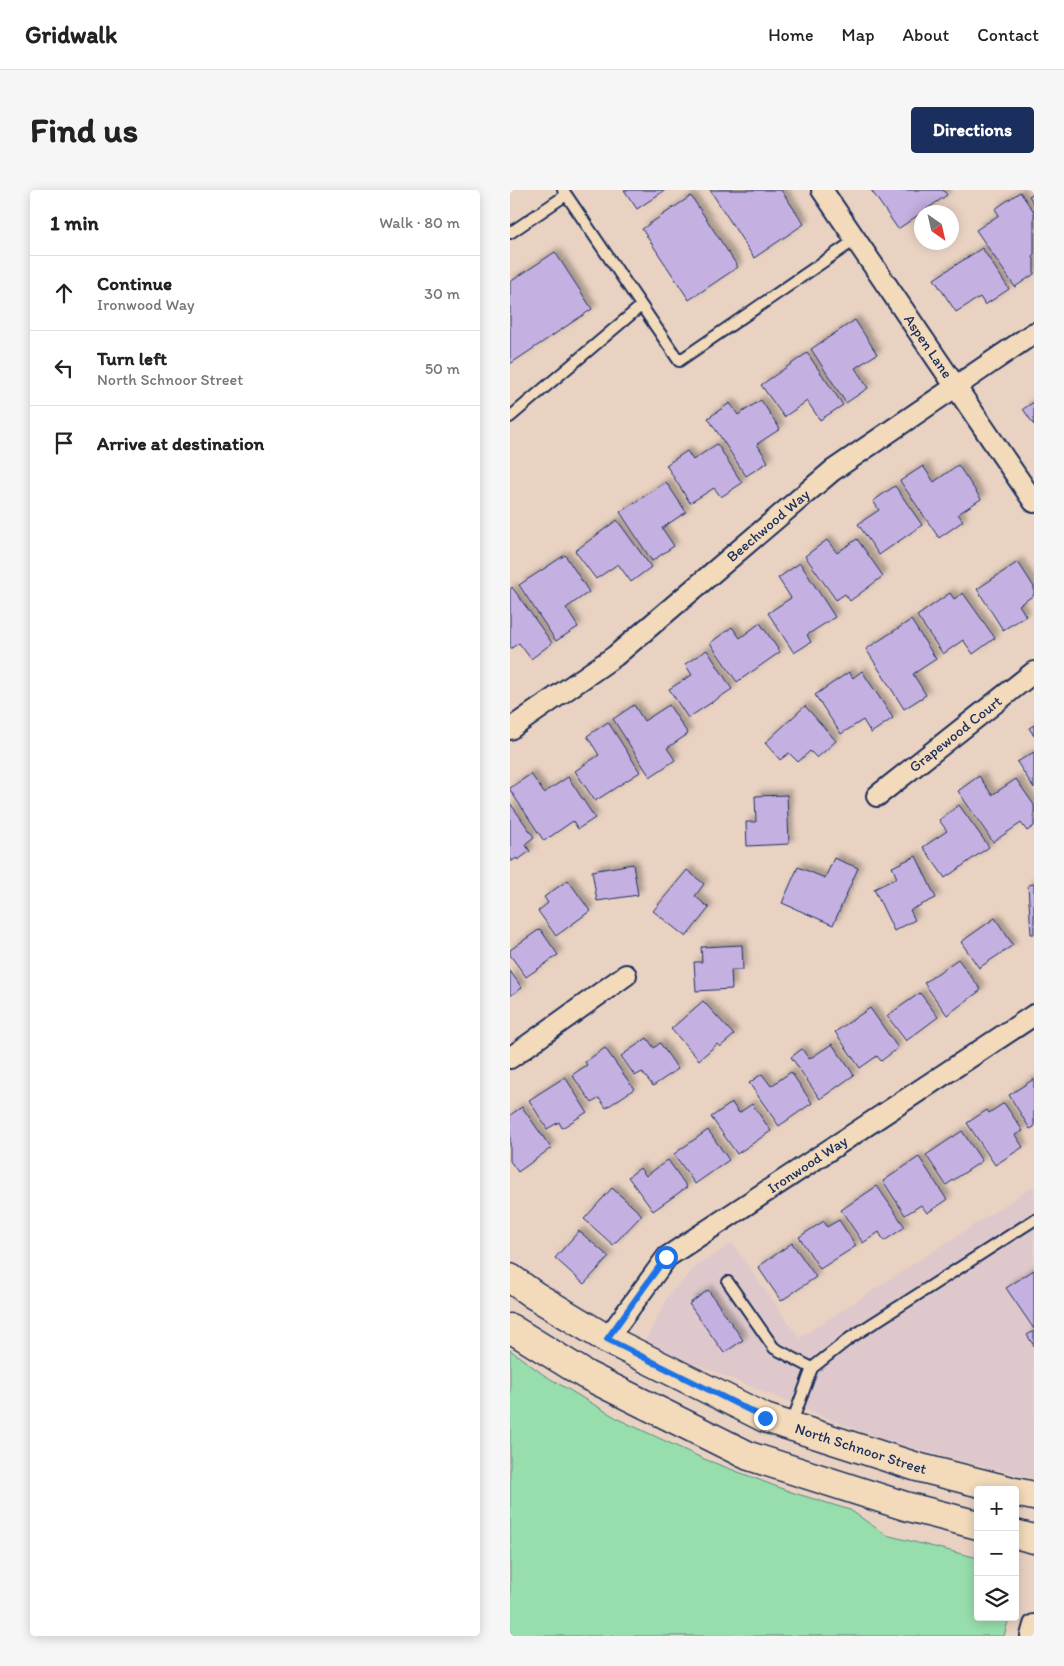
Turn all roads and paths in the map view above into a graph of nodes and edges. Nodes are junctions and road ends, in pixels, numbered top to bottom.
1 (822, 190) edge
2 (564, 193) edge
3 (510, 233) edge
4 (855, 240) junction
5 (641, 306) junction
6 (1034, 333) edge
7 (956, 386) junction
8 (510, 417) edge
9 (1034, 502) edge
10 (1034, 672) edge
11 (510, 729) edge
12 (877, 796) dead end
13 (626, 975) dead end
14 (1034, 1015) edge
15 (510, 1058) edge
16 (1034, 1220) edge
17 (510, 1278) edge
18 (728, 1282) dead end
19 (510, 1328) edge
20 (607, 1339) junction
21 (812, 1368) junction
22 (791, 1426) junction
23 (992, 1486) edge
24 (1019, 1493) edge
25 (1034, 1496) edge
26 (974, 1524) edge
27 (1019, 1535) edge
28 (1034, 1539) edge
29 (1034, 1625) edge
30 (1031, 1636) edge

1 - 4 street, Aspen Lane
2 - 3 lane
2 - 5 lane
4 - 5 lane
4 - 7 street, Aspen Lane
5 - 8 lane
6 - 7 street, Beechwood Way
7 - 9 street, Aspen Lane
7 - 11 street, Beechwood Way
10 - 12 street, Grapewood Court
13 - 15 street
14 - 20 street, Ironwood Way
16 - 21 lane
17 - 20 street, North Schnoor Street
18 - 21 lane
19 - 26 street
20 - 22 street, North Schnoor Street
21 - 22 lane
22 - 23 street, North Schnoor Street
24 - 25 street
27 - 28 street
29 - 30 street

